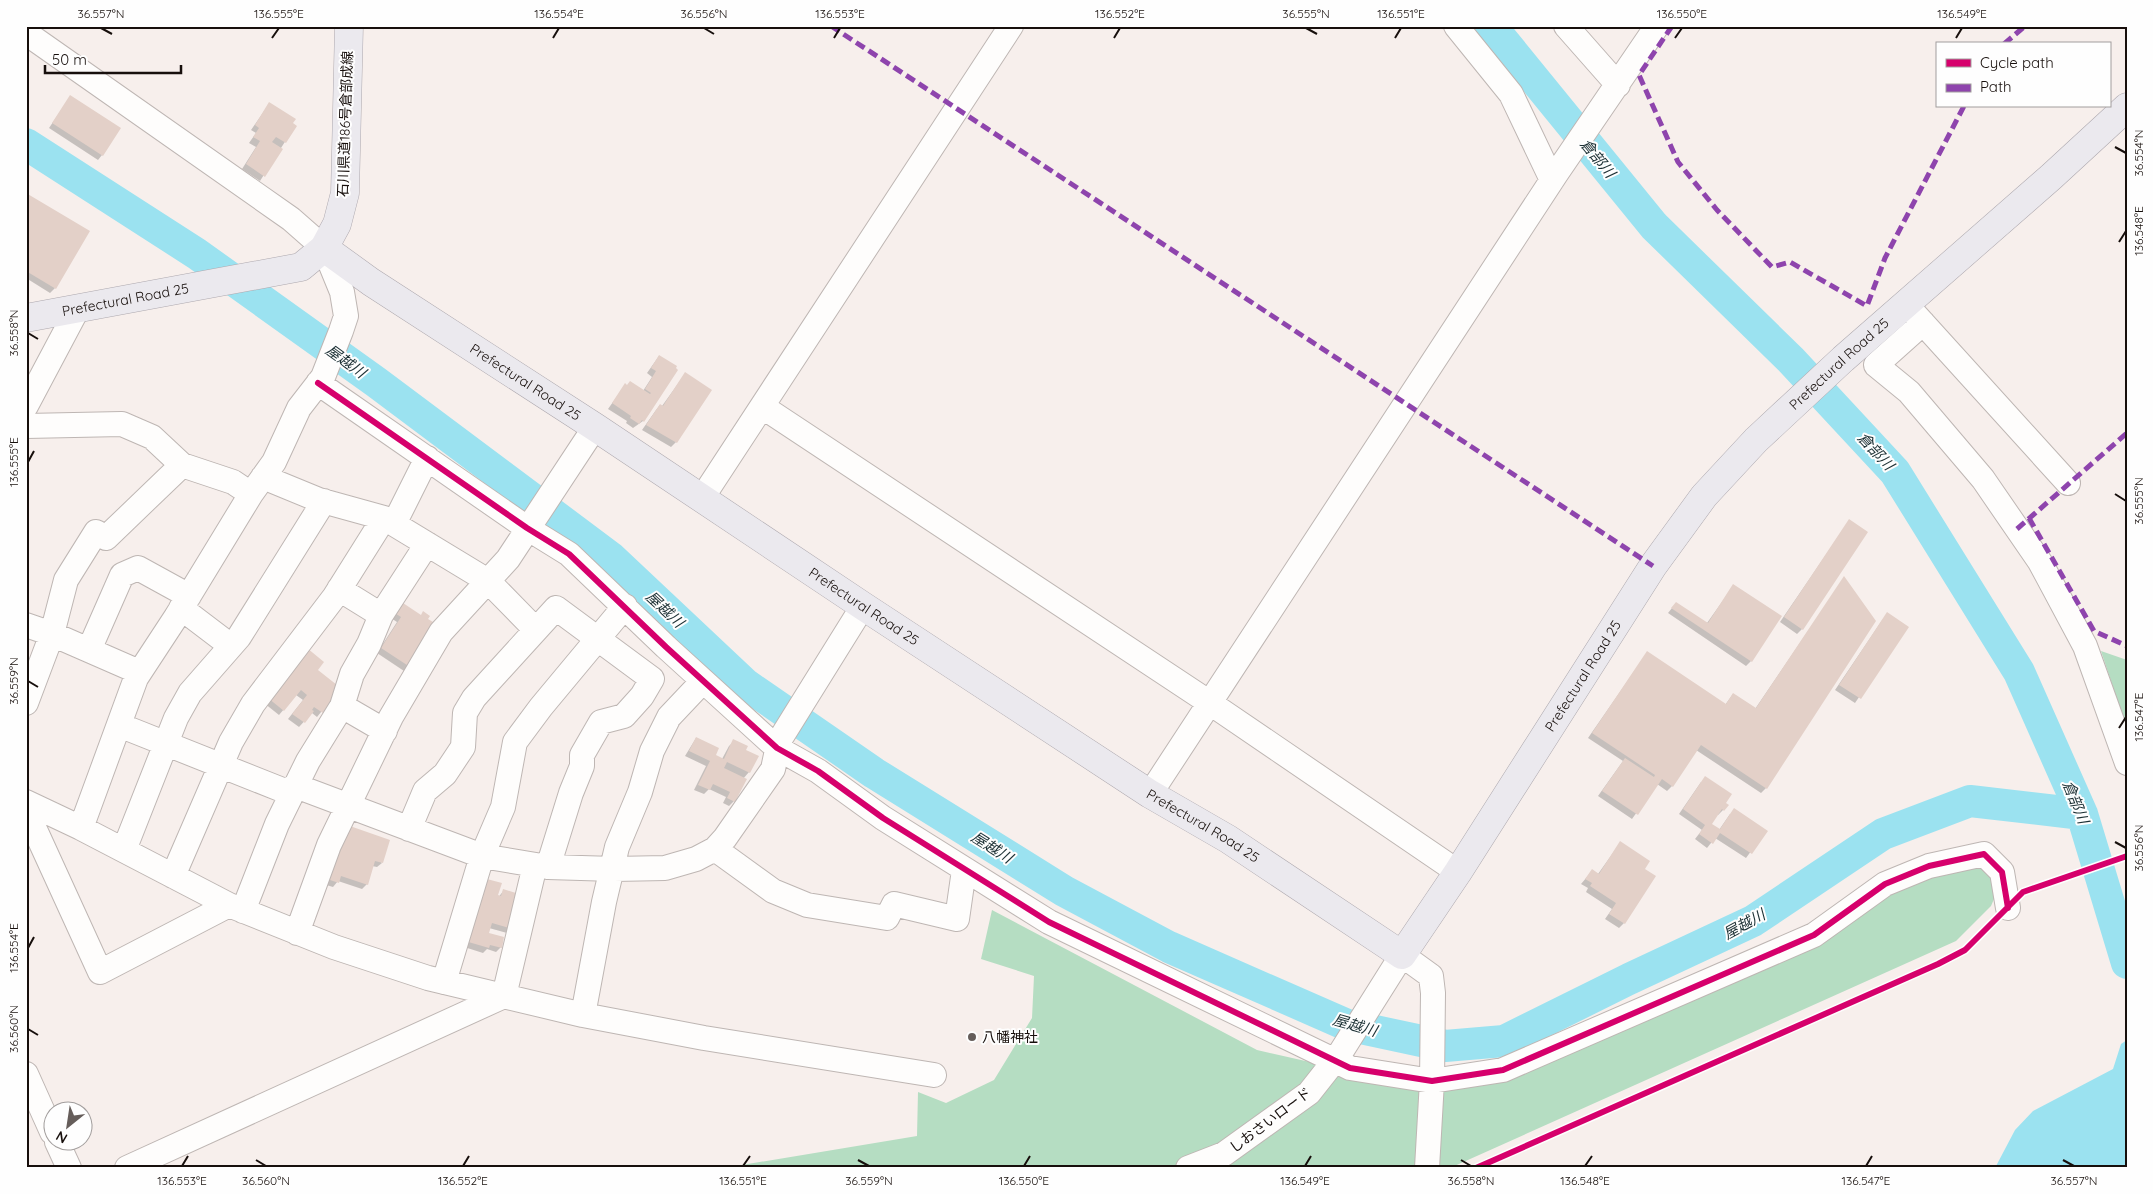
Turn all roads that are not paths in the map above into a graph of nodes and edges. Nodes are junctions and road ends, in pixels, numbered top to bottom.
1 (349, 26) edge
2 (1012, 26) edge
3 (1456, 26) edge
4 (1566, 26) edge
5 (1657, 26) edge
6 (26, 33) edge
7 (1611, 94) junction
8 (2127, 107) edge
9 (1554, 177) junction
10 (324, 248) junction
11 (78, 308) junction
12 (1914, 313) junction
13 (26, 318) edge
14 (320, 380) junction
15 (26, 406) edge
16 (763, 407) junction
17 (26, 426) edge
18 (595, 427) junction
19 (427, 458) junction
20 (182, 465) junction
21 (2068, 483) dead end
22 (257, 486) junction
23 (702, 498) junction
24 (324, 501) junction
25 (389, 521) junction
26 (530, 524) junction
27 (427, 544) junction
28 (488, 581) junction
29 (339, 589) junction
30 (185, 602) junction
31 (625, 606) junction
32 (863, 606) junction
33 (381, 615) junction
34 (26, 625) edge
35 (535, 629) junction
36 (52, 634) junction
37 (598, 640) junction
38 (231, 646) junction
39 (89, 650) junction
40 (139, 672) junction
41 (703, 681) junction
42 (26, 703) edge
43 (1210, 703) junction
44 (342, 706) junction
45 (118, 724) junction
46 (385, 731) junction
47 (166, 744) junction
48 (778, 745) junction
49 (2127, 763) edge
50 (221, 766) junction
51 (296, 786) junction
52 (1150, 794) junction
53 (27, 806) edge
54 (348, 806) junction
55 (81, 828) junction
56 (409, 829) junction
57 (715, 849) junction
58 (124, 850) junction
59 (482, 856) junction
60 (542, 866) junction
61 (612, 869) junction
62 (964, 870) junction
63 (1458, 872) junction
64 (173, 876) junction
65 (236, 908) junction
66 (2008, 908) dead end
67 (297, 932) junction
68 (1402, 955) junction
69 (444, 982) junction
70 (504, 996) junction
71 (583, 1015) junction
72 (1337, 1058) junction
73 (26, 1074) edge
74 (934, 1075) dead end
75 (1432, 1077) junction
76 (42, 1110) edge
77 (62, 1152) edge
78 (69, 1168) edge
79 (127, 1168) edge
80 (1188, 1168) edge
81 (1427, 1168) edge

1 - 10 main road, 石川県道186号倉部成線
2 - 16 street
3 - 9 street
4 - 7 street
5 - 7 street
6 - 10 street
7 - 9 street
8 - 12 main road, Prefectural Road 25
9 - 43 street
10 - 11 main road, Prefectural Road 25
10 - 14 street
10 - 18 main road, Prefectural Road 25
11 - 13 main road, Prefectural Road 25
11 - 15 street
12 - 21 street
12 - 49 street
12 - 63 main road, Prefectural Road 25
14 - 19 street
14 - 22 street
16 - 23 street
16 - 43 street
17 - 20 street
18 - 23 main road, Prefectural Road 25
18 - 26 street
19 - 25 street
19 - 26 street
20 - 22 street
20 - 36 street
22 - 24 street
22 - 30 street
23 - 32 main road, Prefectural Road 25
24 - 25 street
24 - 38 street
25 - 27 street
25 - 29 street
26 - 28 street
26 - 31 street
27 - 28 street
27 - 33 street
28 - 35 street
28 - 46 street
29 - 33 street
29 - 50 street
30 - 38 street
30 - 39 street
30 - 40 street
31 - 37 street
31 - 41 street
32 - 48 street
32 - 52 main road, Prefectural Road 25
33 - 44 street
34 - 36 street
35 - 37 street
35 - 56 street
36 - 39 street
36 - 42 street
37 - 59 street
37 - 60 street
38 - 47 street
39 - 40 street
40 - 45 street
41 - 48 street
41 - 61 street
43 - 52 street
43 - 63 street
44 - 46 street
44 - 51 street
45 - 47 street
45 - 55 street
46 - 54 street
47 - 50 street
47 - 58 street
48 - 57 street
48 - 62 street
50 - 51 street
50 - 64 street
51 - 54 street
51 - 65 street
52 - 68 main road, Prefectural Road 25
53 - 55 street
53 - 65 street
54 - 56 street
54 - 67 street
55 - 58 street
56 - 59 street
57 - 61 street
57 - 62 street
58 - 64 street
59 - 60 street
59 - 69 street
60 - 61 street
60 - 70 street
61 - 71 street
62 - 72 street
63 - 68 main road, Prefectural Road 25
64 - 65 street
65 - 67 street
66 - 75 street
67 - 69 street
68 - 72 street, しおさいロード
68 - 75 street
69 - 70 street
70 - 71 street
70 - 79 street
71 - 74 street
72 - 75 street
72 - 80 street, しおさいロード
73 - 76 street
75 - 81 street
77 - 78 street

